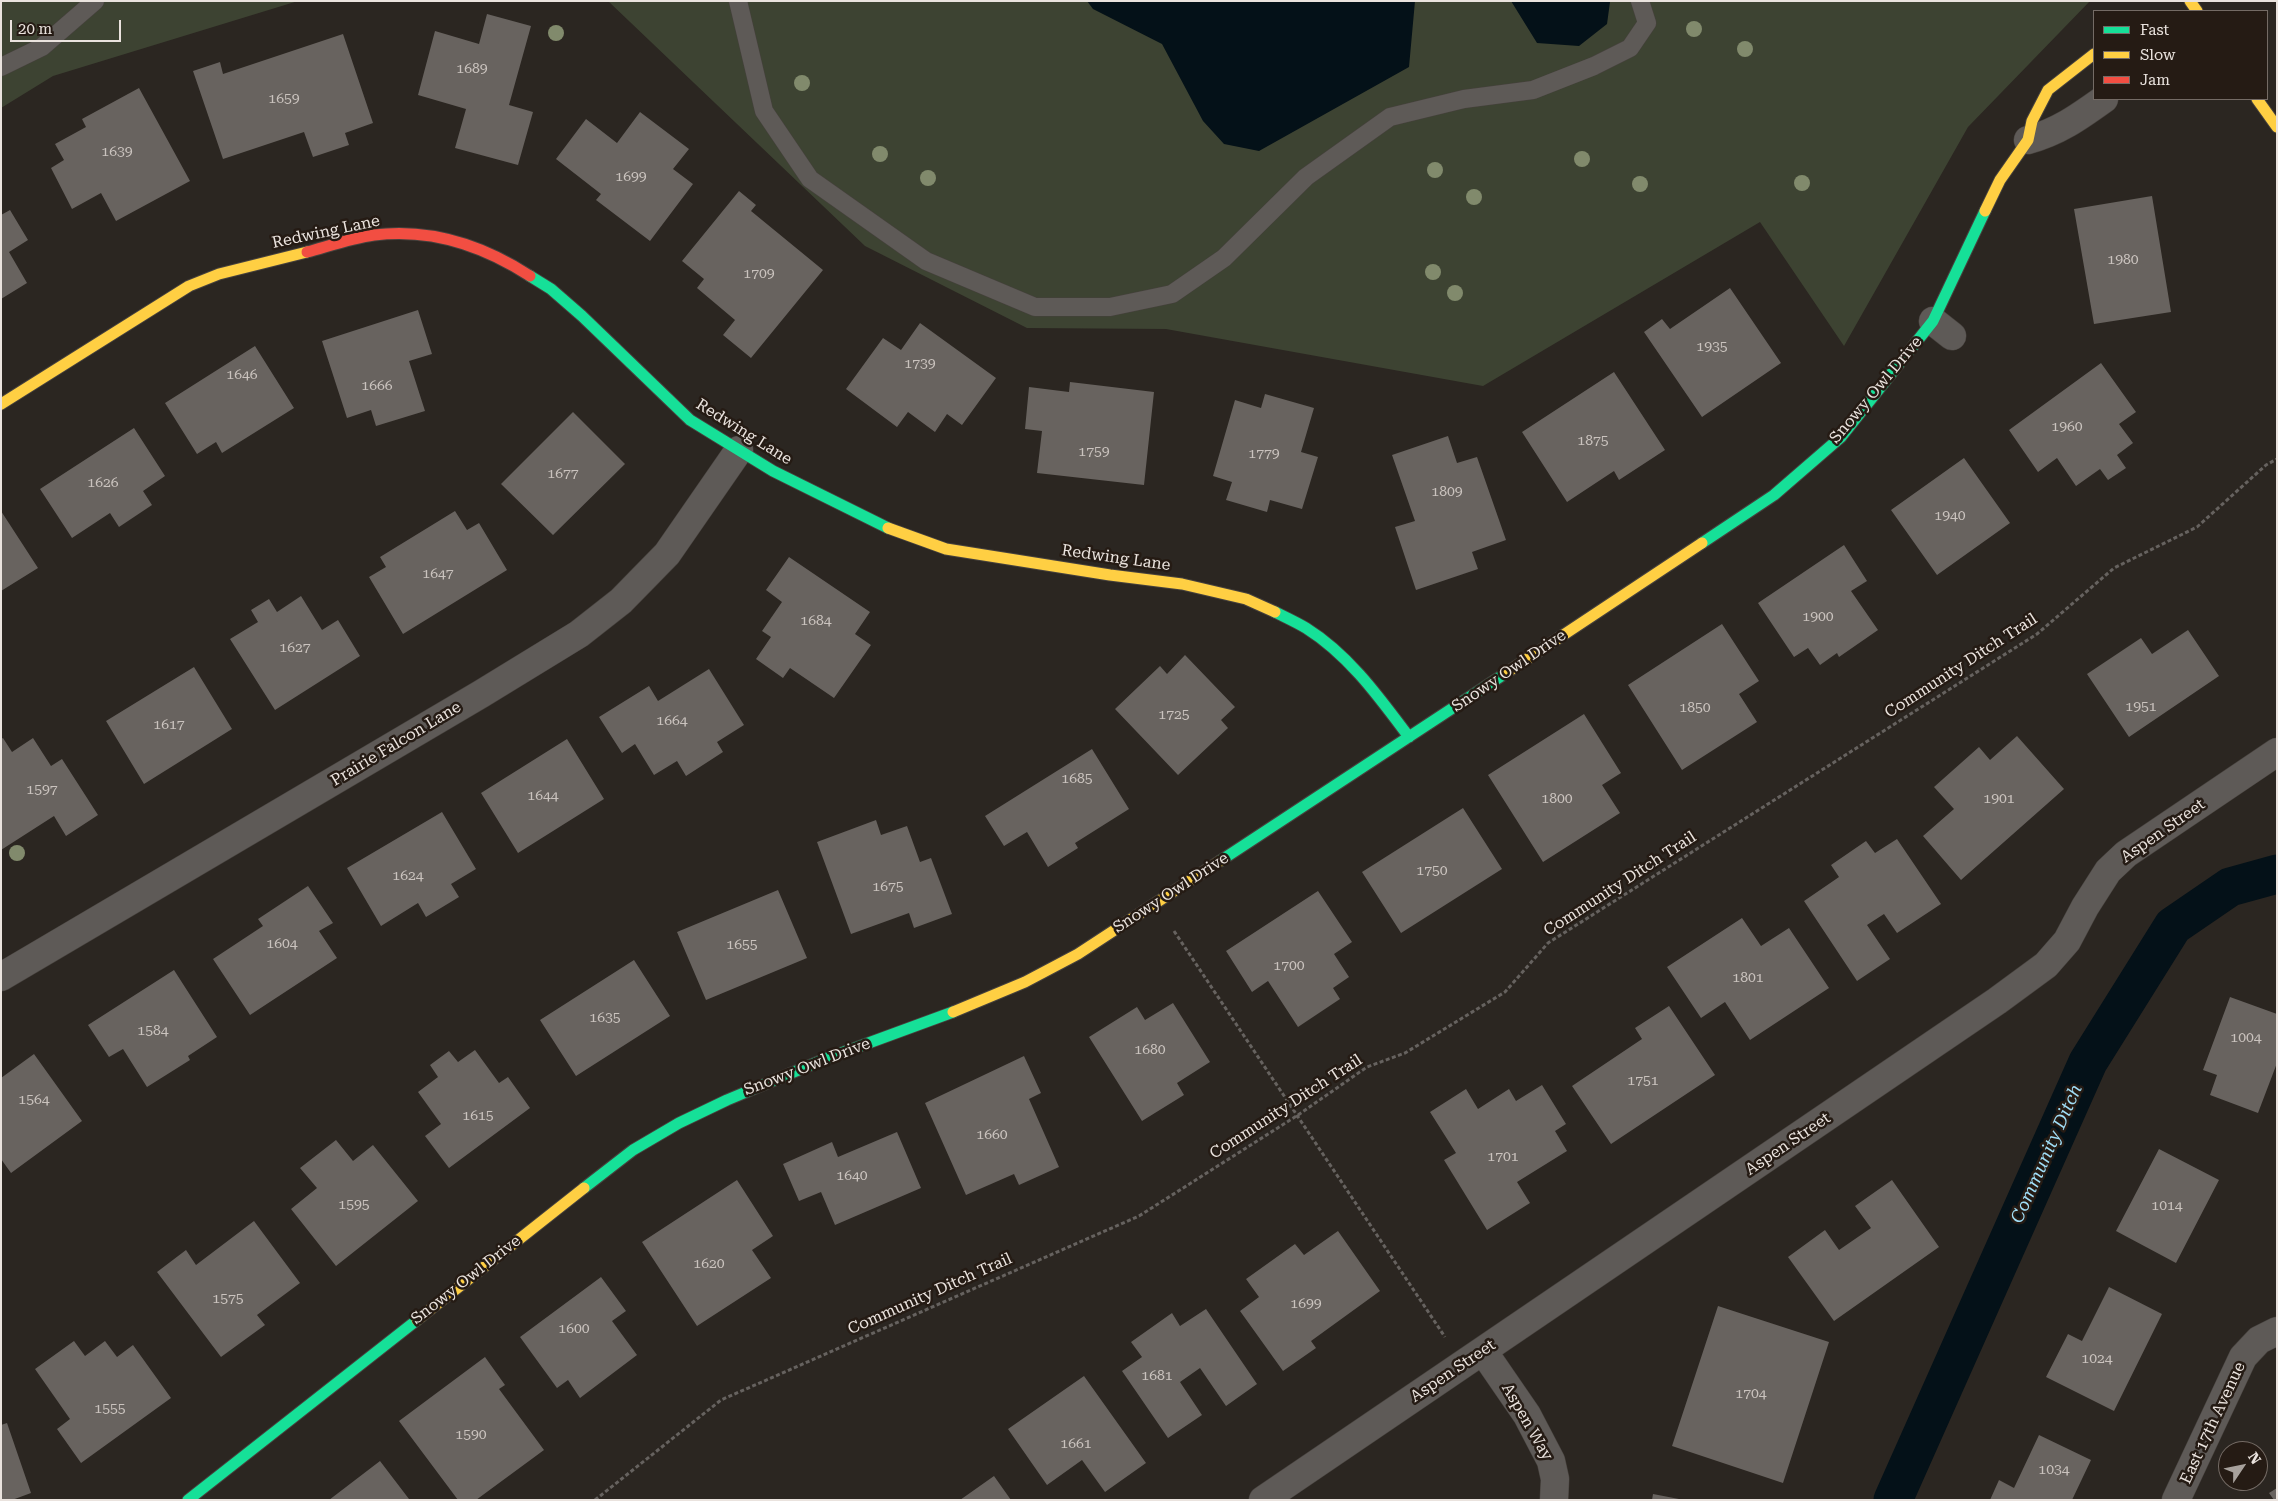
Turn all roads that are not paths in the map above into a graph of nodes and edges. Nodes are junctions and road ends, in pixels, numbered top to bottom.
1 (95, 1) edge
2 (738, 1) edge
3 (1640, 1) edge
4 (2093, 55) edge
5 (1, 67) edge
6 (2103, 100) edge
7 (2258, 100) edge
8 (2277, 127) edge
9 (2028, 140) junction
10 (1, 404) edge
11 (739, 450) junction
12 (1409, 737) junction
13 (2277, 752) edge
14 (1, 977) edge
15 (2277, 1331) edge
16 (1473, 1357) junction
17 (188, 1500) edge
18 (1263, 1500) edge
19 (1554, 1500) edge
20 (2176, 1500) edge

1 - 5 lane
2 - 3 lane
4 - 9 street, Snowy Owl Drive
6 - 9 street
7 - 8 street
9 - 12 street, Snowy Owl Drive
10 - 11 street, Redwing Lane
11 - 12 street, Redwing Lane
11 - 14 street, Prairie Falcon Lane
12 - 17 street, Snowy Owl Drive
13 - 16 street, Aspen Street
15 - 20 street, East 17th Avenue
16 - 18 street, Aspen Street
16 - 19 street, Aspen Way

